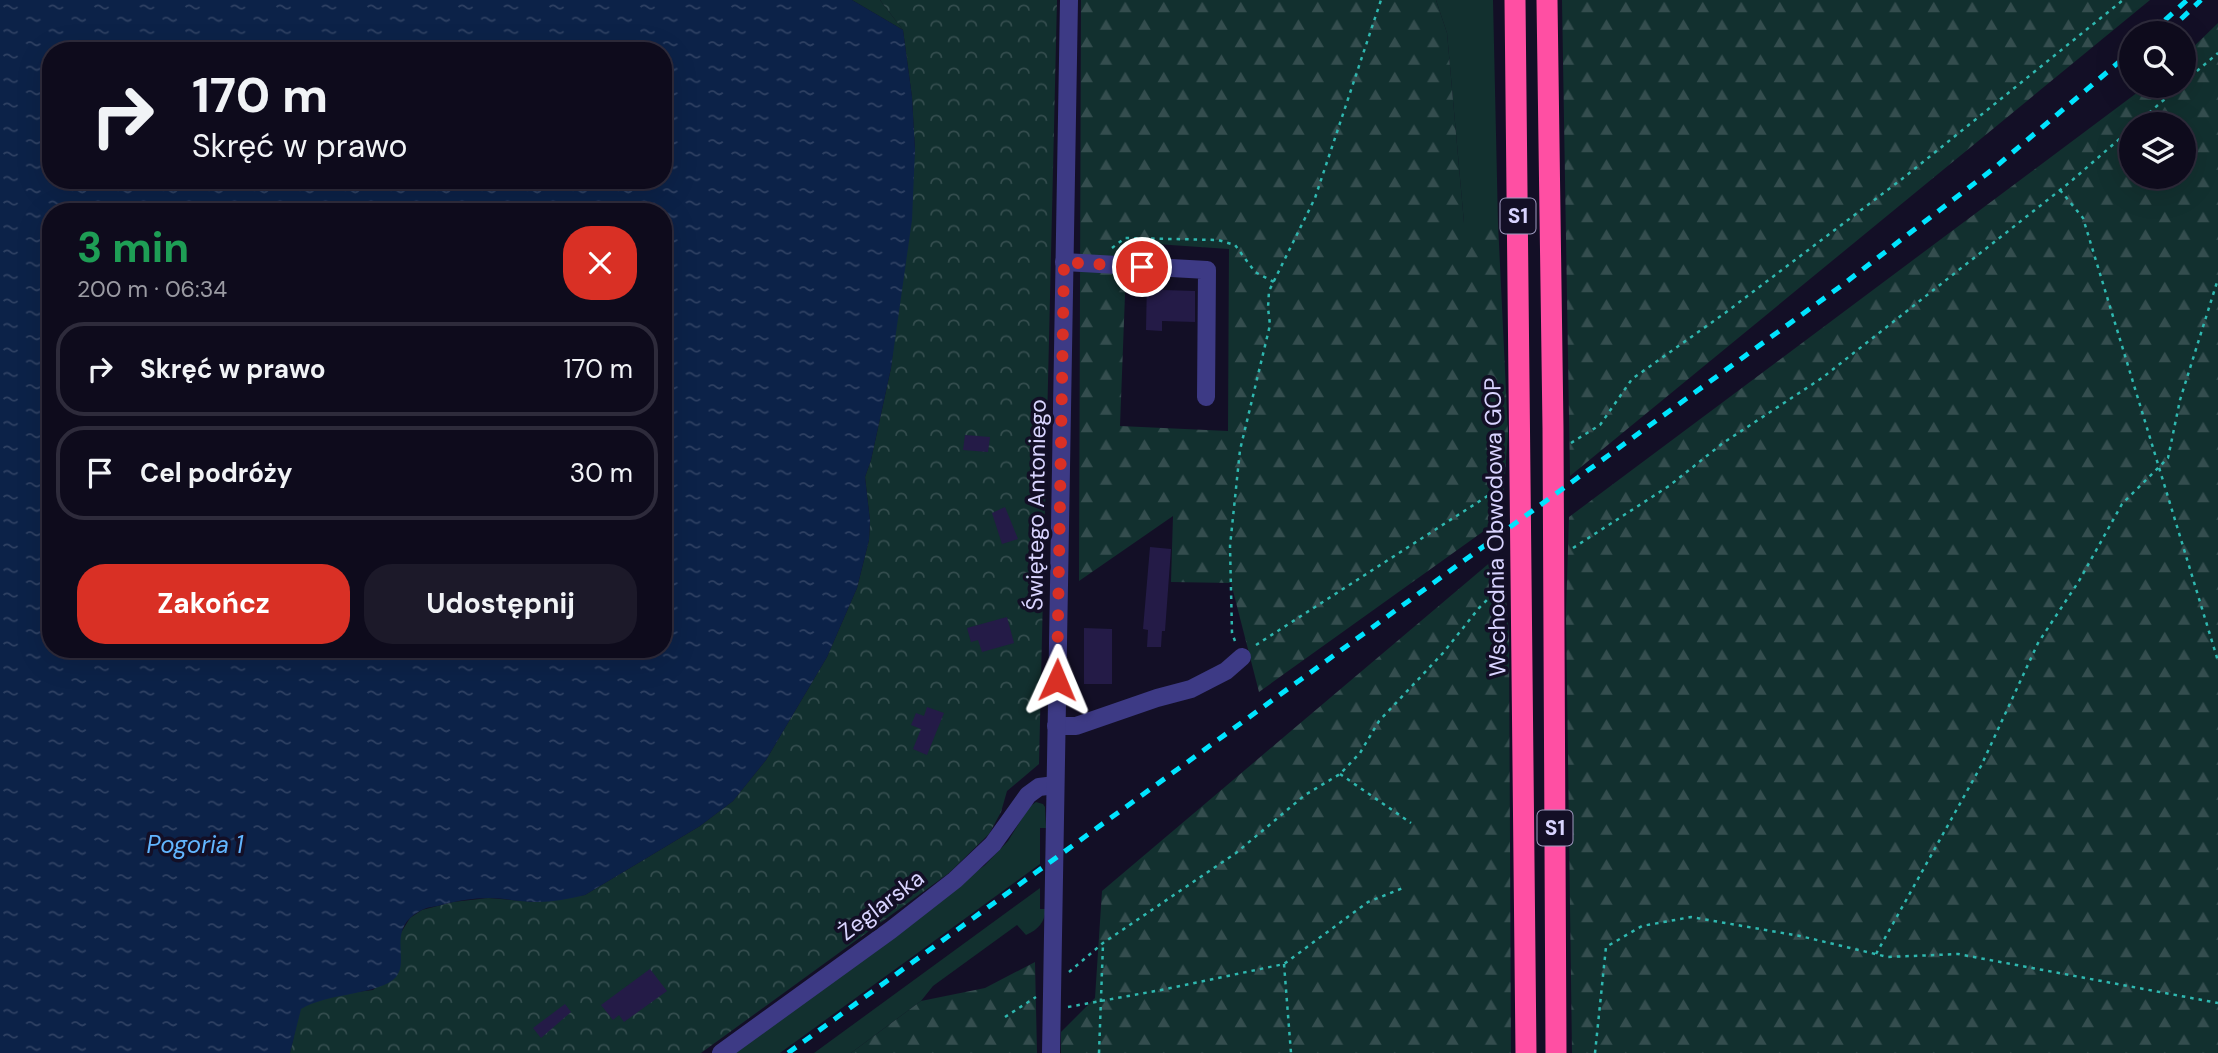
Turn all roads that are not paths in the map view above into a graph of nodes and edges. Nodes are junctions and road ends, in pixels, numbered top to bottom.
1 (1069, 0) edge
2 (1516, 0) edge
3 (1547, 0) edge
4 (1064, 262) junction
5 (1206, 397) dead end
6 (1242, 657) road end
7 (1056, 726) junction
8 (1055, 785) junction
9 (721, 1053) edge
10 (1051, 1053) edge
11 (1526, 1053) edge
12 (1556, 1053) edge

1 - 4 street, Świętego Antoniego
2 - 11 highway, Wschodnia Obwodowa GOP / S1
3 - 12 highway, S1
4 - 5 street
4 - 7 street, Świętego Antoniego
6 - 7 street
7 - 8 street, Świętego Antoniego
8 - 9 street, Żeglarska
8 - 10 street, Świętego Antoniego

